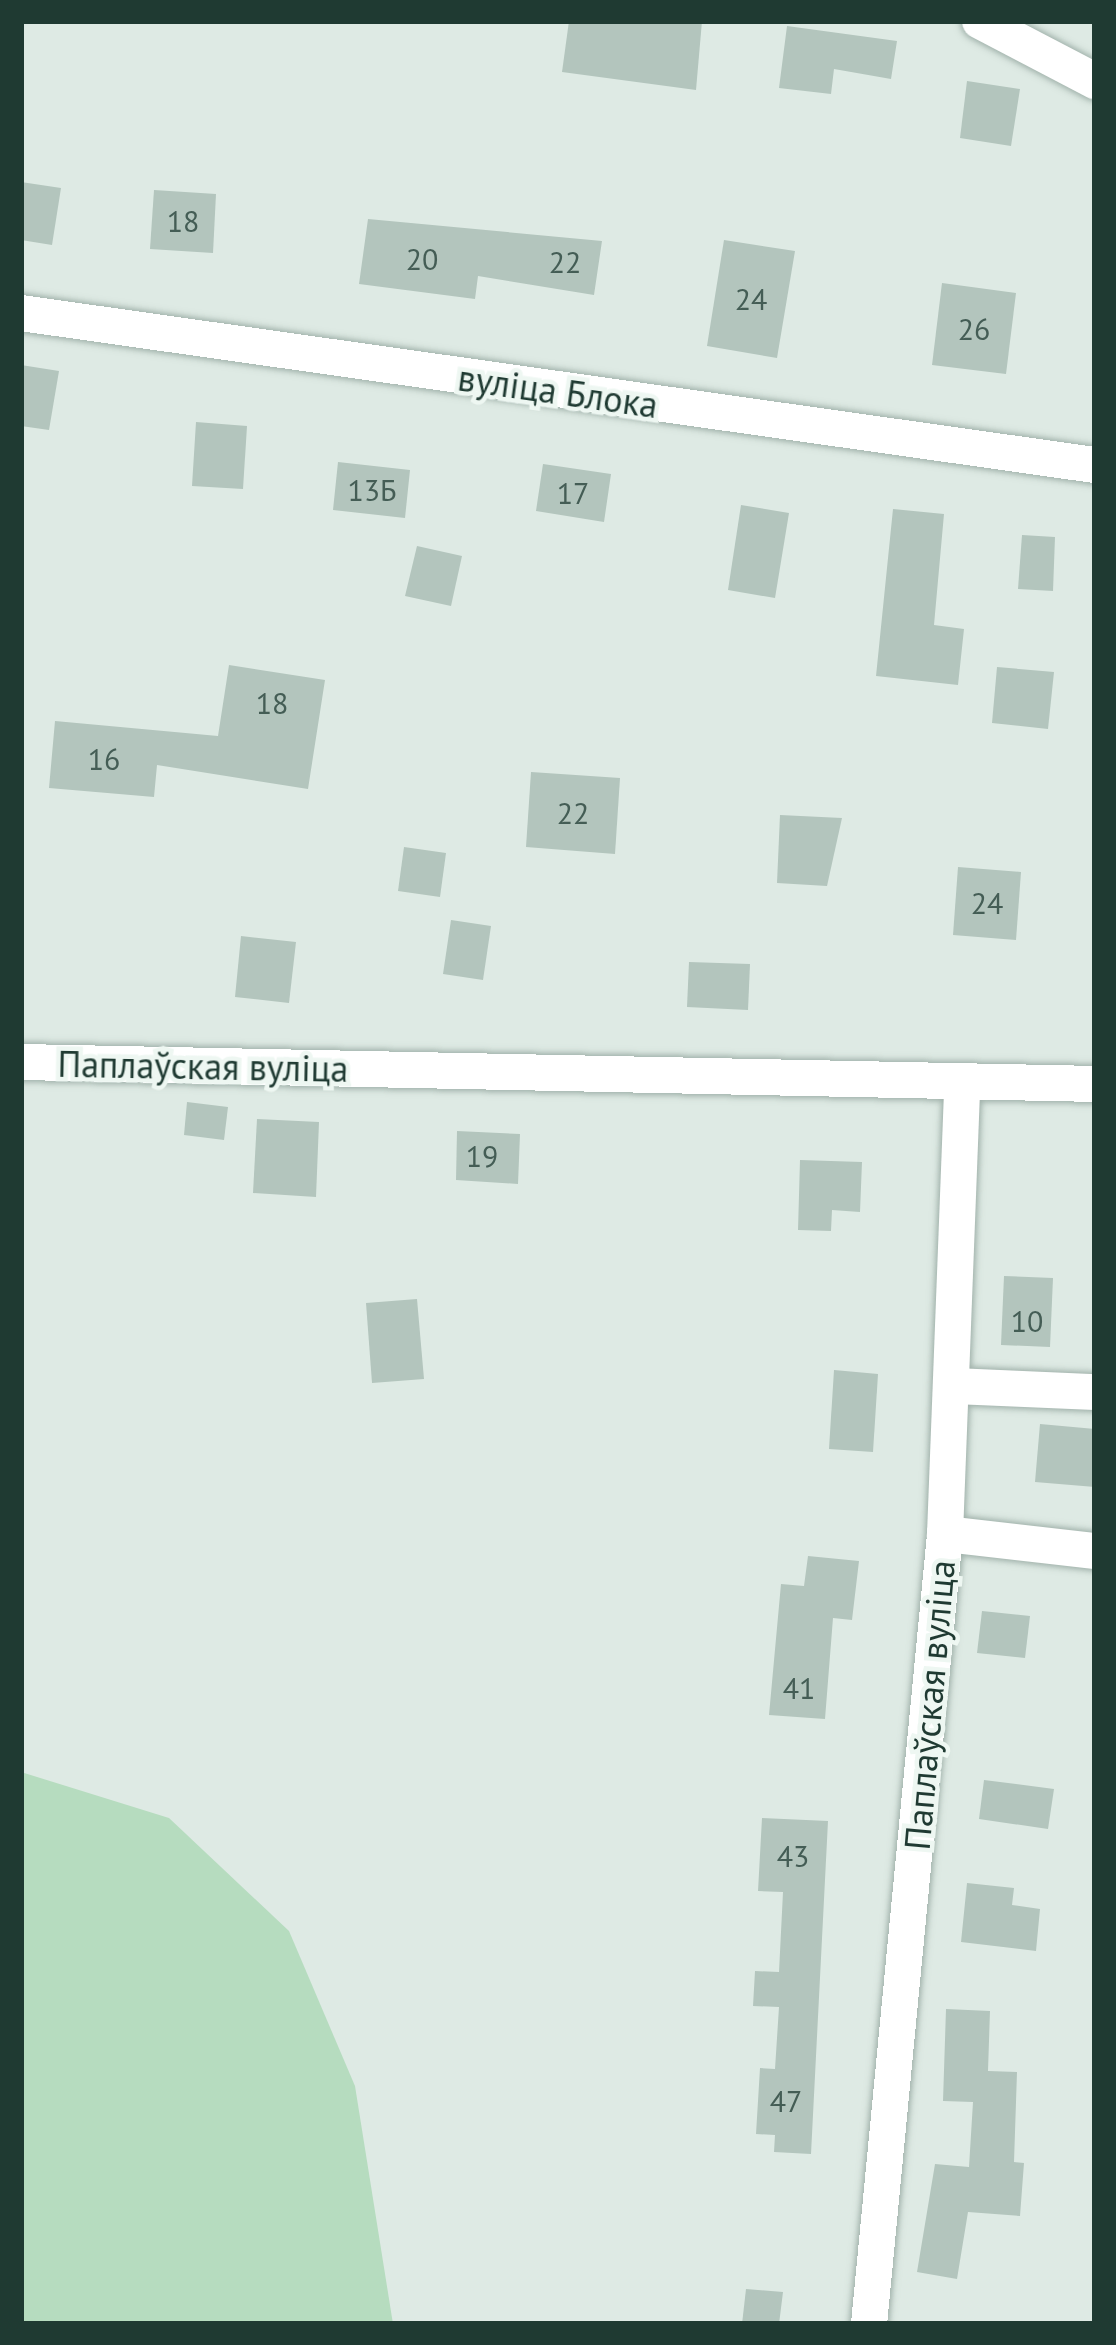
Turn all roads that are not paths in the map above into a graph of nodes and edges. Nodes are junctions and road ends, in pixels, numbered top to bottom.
1 (980, 21) edge
2 (1095, 81) edge
3 (21, 313) edge
4 (1095, 465) edge
5 (21, 1062) edge
6 (962, 1084) junction
7 (1095, 1084) edge
8 (955, 1386) junction
9 (1095, 1392) edge
10 (945, 1534) junction
11 (1095, 1551) edge
12 (869, 2324) edge

1 - 2 street
3 - 4 street, вуліца Блока
5 - 6 street, Паплаўская вуліца
6 - 7 street, Паплаўская вуліца
6 - 8 street, Паплаўская вуліца
8 - 9 street
8 - 10 street, Паплаўская вуліца
10 - 11 street
10 - 12 street, Паплаўская вуліца

